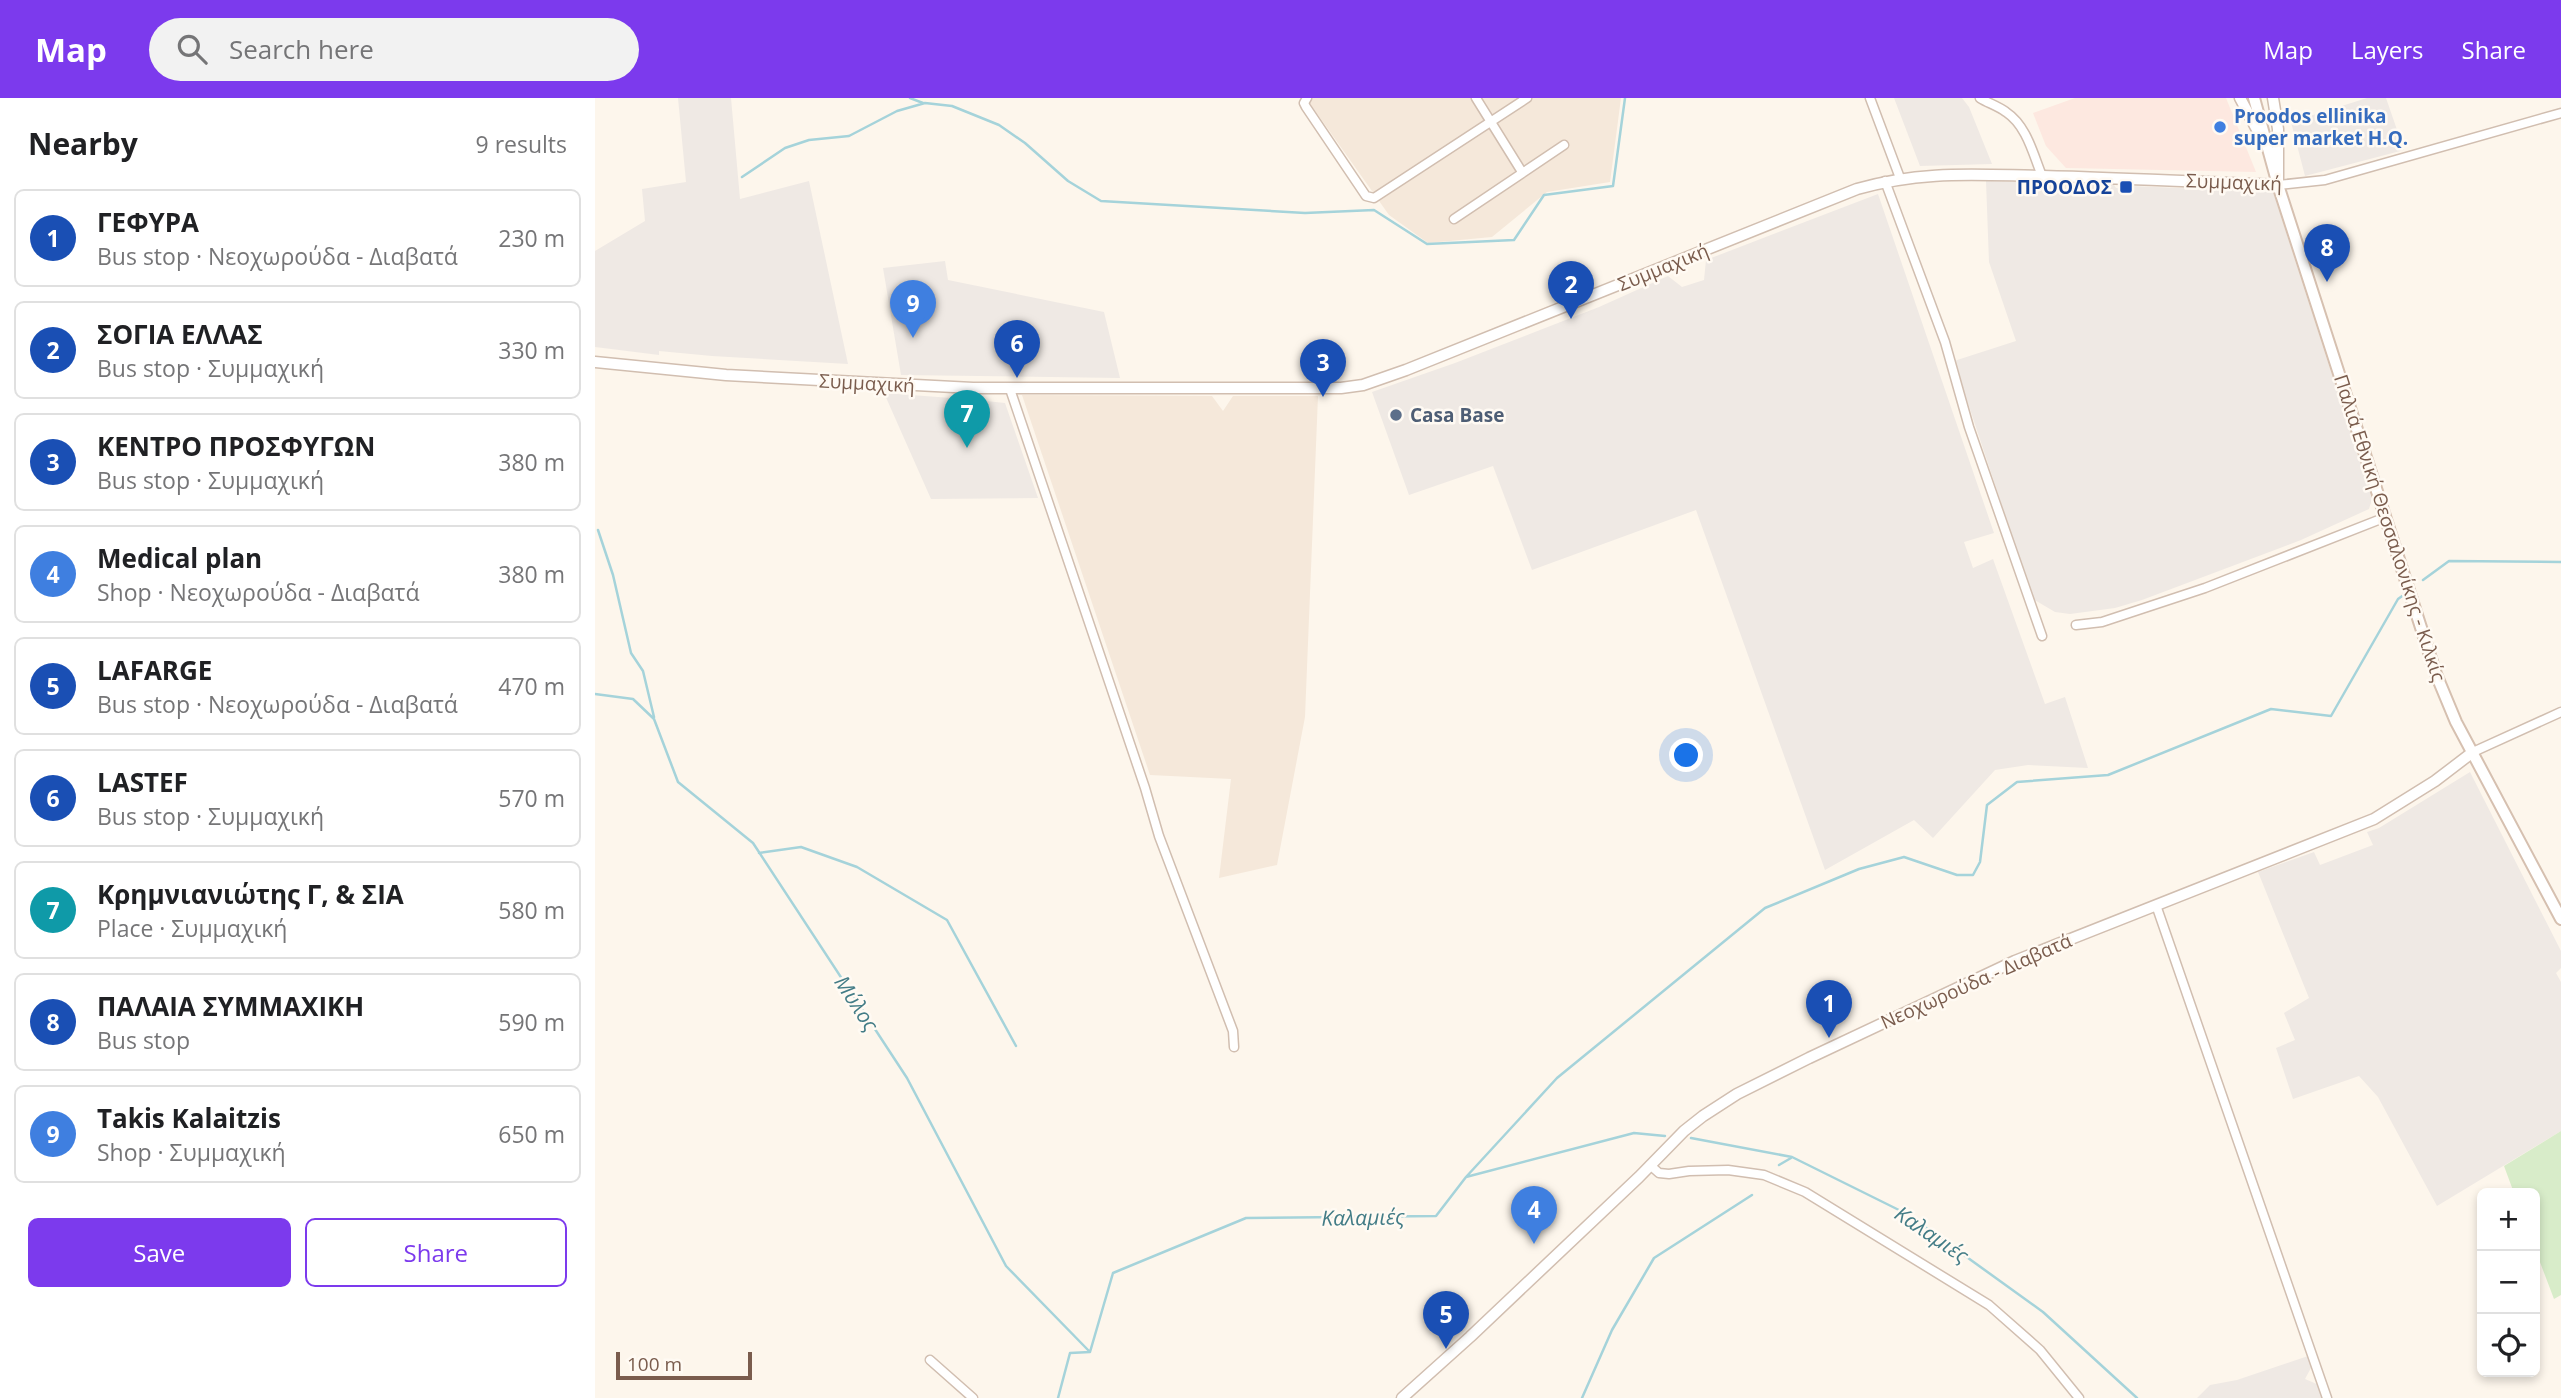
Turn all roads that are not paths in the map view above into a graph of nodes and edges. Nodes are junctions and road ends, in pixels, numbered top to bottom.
1 (1307, 98) edge
2 (1476, 98) edge
3 (1527, 98) edge
4 (1870, 98) edge
5 (1980, 98) edge
6 (2240, 98) edge
7 (2248, 98) edge
8 (2255, 98) edge
9 (2273, 98) edge
10 (2561, 113) edge
11 (2259, 120) junction
12 (1491, 121) junction
13 (1564, 145) dead end
14 (2268, 151) junction
15 (1522, 172) junction
16 (2042, 176) junction
17 (1900, 178) junction
18 (1885, 181) junction
19 (2278, 185) junction
20 (1454, 219) dead end
21 (595, 362) edge
22 (1010, 388) junction
23 (2386, 517) junction
24 (2076, 625) dead end
25 (2042, 636) dead end
26 (2561, 712) edge
27 (2473, 752) junction
28 (2156, 905) junction
29 (2561, 919) edge
30 (1234, 1047) dead end
31 (1650, 1165) junction
32 (929, 1360) dead end
33 (973, 1398) edge
34 (1402, 1398) edge
35 (2079, 1398) edge
36 (2326, 1398) edge

1 - 12 street
2 - 12 street
3 - 12 street
4 - 17 street
5 - 16 street
6 - 14 street
7 - 11 main road, Παλιά Εθνική Θεσσαλονίκης - Κιλκίς
8 - 11 main road, Παλιά Εθνική Θεσσαλονίκης - Κιλκίς
9 - 19 street
10 - 19 street, Συμμαχική
11 - 14 main road, Παλιά Εθνική Θεσσαλονίκης - Κιλκίς
12 - 15 street
13 - 15 street
14 - 19 main road, Παλιά Εθνική Θεσσαλονίκης - Κιλκίς
15 - 20 street
16 - 17 street, Συμμαχική
16 - 19 street, Συμμαχική
17 - 18 street, Συμμαχική
18 - 22 street, Συμμαχική
18 - 25 street
19 - 23 main road, Παλιά Εθνική Θεσσαλονίκης - Κιλκίς
21 - 22 street, Συμμαχική
22 - 30 street
23 - 24 street
23 - 27 main road, Παλιά Εθνική Θεσσαλονίκης - Κιλκίς
26 - 27 street
27 - 28 street, Νεοχωρούδα - Διαβατά
27 - 29 main road, Παλιά Εθνική Θεσσαλονίκης - Κιλκίς
28 - 31 street, Νεοχωρούδα - Διαβατά
28 - 36 street
31 - 34 street, Νεοχωρούδα - Διαβατά
31 - 35 street
32 - 33 street

